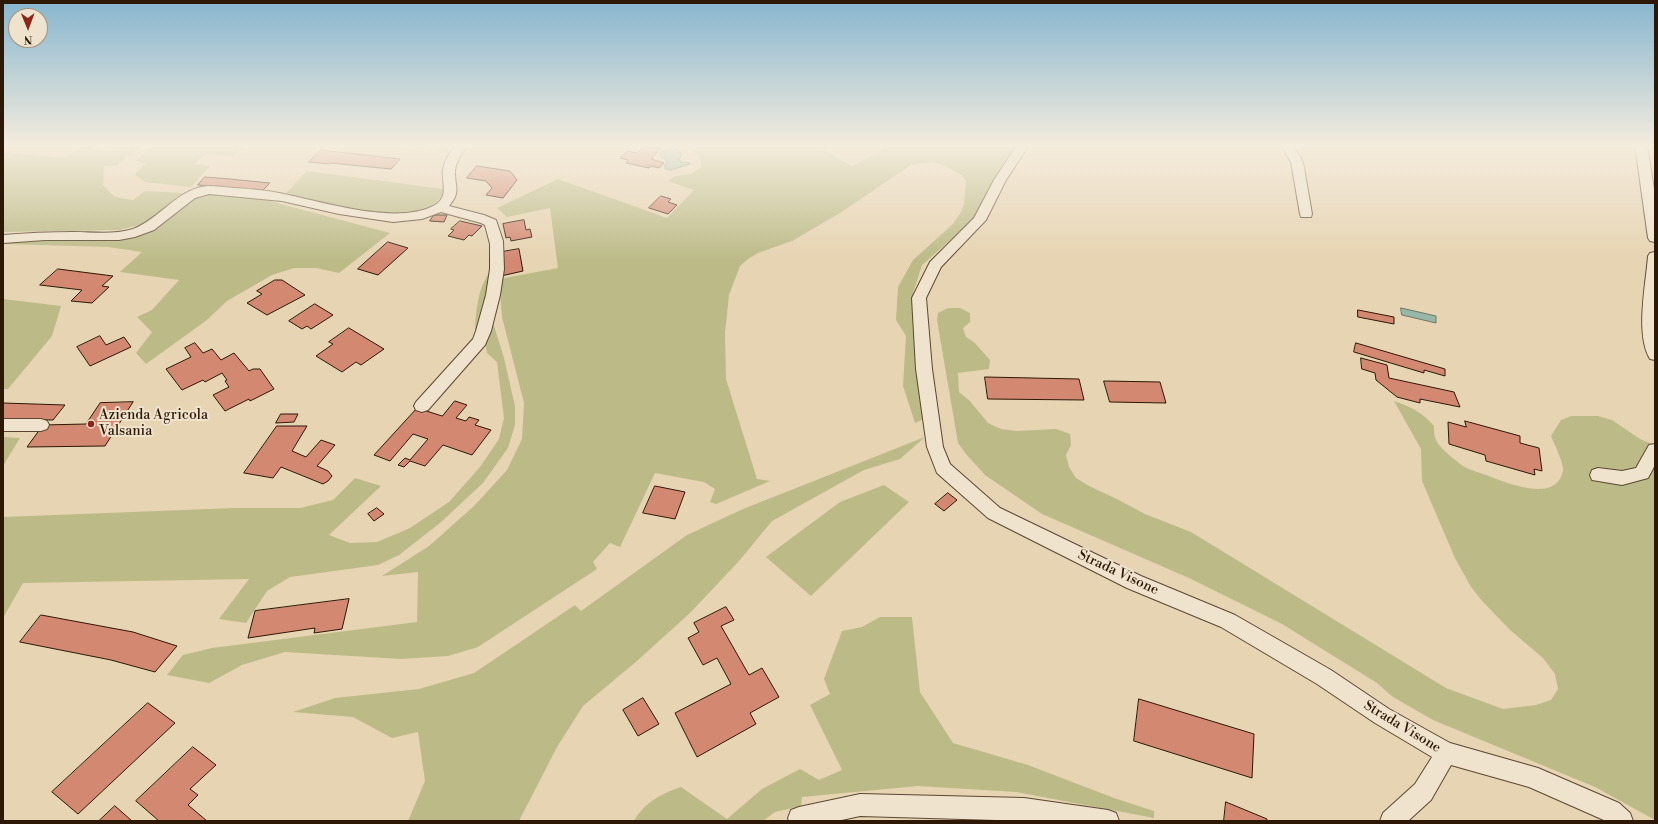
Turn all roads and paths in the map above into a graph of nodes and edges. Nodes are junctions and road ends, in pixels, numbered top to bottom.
1 (451, 183) edge
2 (998, 183) edge
3 (1301, 183) edge
4 (1647, 183) edge
5 (441, 207) junction
6 (1306, 214) dead end
7 (1655, 238) edge
8 (3, 239) edge
9 (1655, 256) edge
10 (1655, 355) edge
11 (422, 406) dead end
12 (3, 425) edge
13 (41, 425) dead end
14 (1655, 450) edge
15 (1598, 475) dead end
16 (1446, 753) junction
17 (798, 818) dead end
18 (1108, 821) edge
19 (1391, 821) edge
20 (1622, 821) edge

1 - 5 street
2 - 16 street, Strada Visone
3 - 6 street
4 - 7 street
5 - 8 street
5 - 11 street
9 - 10 street
12 - 13 street
14 - 15 street
16 - 19 street
16 - 20 street, Strada Visone
17 - 18 street

